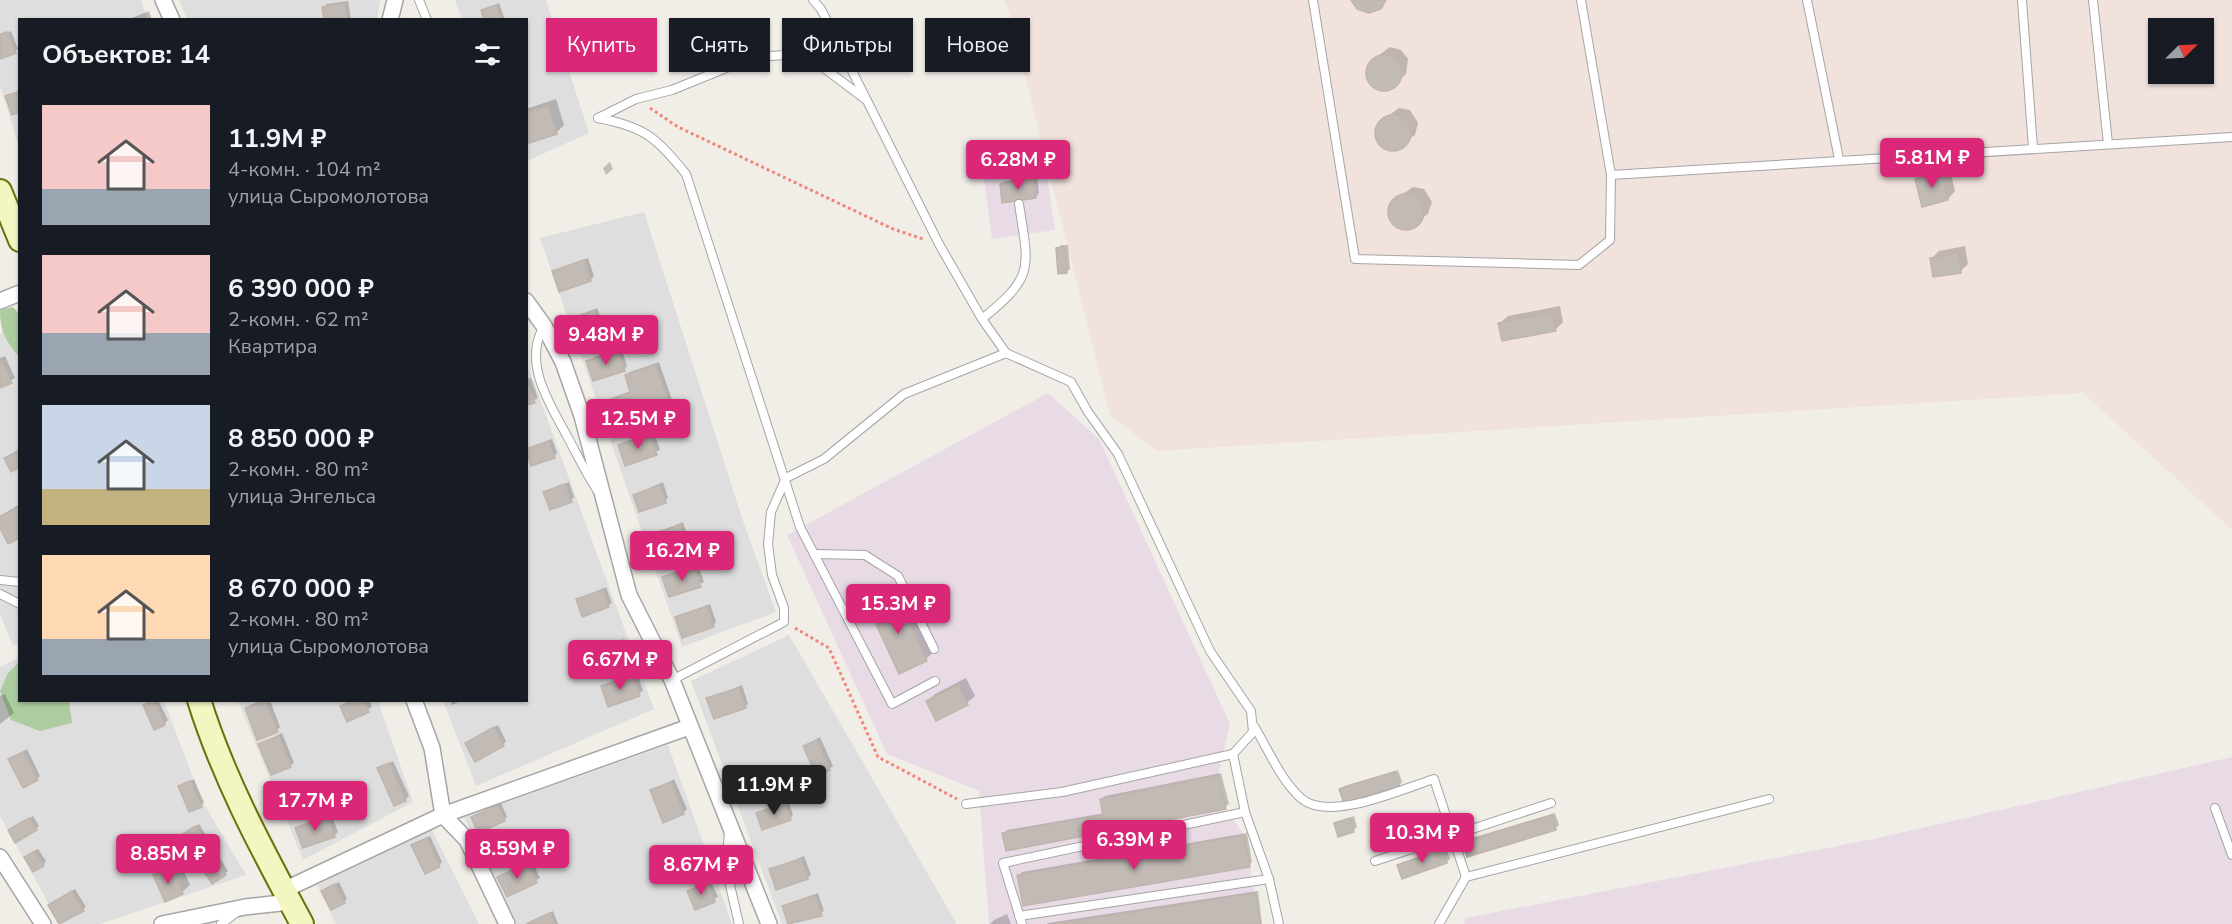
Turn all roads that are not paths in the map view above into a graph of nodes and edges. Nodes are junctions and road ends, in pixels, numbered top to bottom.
1 (163, 0) edge
2 (395, 0) edge
3 (419, 0) edge
4 (813, 0) edge
5 (1313, 0) edge
6 (1581, 0) edge
7 (1807, 0) edge
8 (2022, 0) edge
9 (2093, 0) edge
10 (171, 18) edge
11 (390, 18) edge
12 (426, 18) edge
13 (867, 101) junction
14 (2232, 137) edge
15 (2108, 144) junction
16 (2033, 148) junction
17 (1839, 159) junction
18 (1611, 175) junction
19 (0, 191) edge
20 (1019, 204) dead end
21 (18, 235) edge
22 (18, 294) edge
23 (0, 302) edge
24 (528, 304) edge
25 (981, 319) junction
26 (544, 326) junction
27 (1006, 353) junction
28 (786, 478) junction
29 (606, 503) junction
30 (814, 554) junction
31 (0, 580) edge
32 (18, 582) edge
33 (0, 594) edge
34 (18, 603) edge
35 (934, 649) dead end
36 (672, 680) junction
37 (936, 681) dead end
38 (201, 702) edge
39 (415, 702) edge
40 (1252, 722) junction
41 (689, 727) junction
42 (1233, 754) junction
43 (1769, 799) dead end
44 (1551, 803) dead end
45 (966, 804) road end
46 (2215, 808) dead end
47 (1245, 812) junction
48 (443, 815) junction
49 (729, 825) junction
50 (1452, 835) junction
51 (2232, 855) edge
52 (0, 857) edge
53 (1375, 861) dead end
54 (1466, 877) junction
55 (1269, 879) junction
56 (287, 896) junction
57 (245, 907) junction
58 (1021, 920) edge
59 (43, 924) edge
60 (162, 924) edge
61 (221, 924) edge
62 (302, 924) edge
63 (507, 924) edge
64 (739, 924) edge
65 (769, 924) edge
66 (1280, 924) edge
67 (1438, 924) edge

1 - 10 street
2 - 11 street
3 - 12 lane
4 - 13 lane
5 - 18 lane
6 - 18 lane
7 - 17 lane
8 - 16 lane
9 - 15 lane
13 - 25 lane
13 - 28 lane
14 - 15 lane
15 - 16 lane
16 - 17 lane
17 - 18 lane
19 - 21 main road
20 - 25 lane
22 - 23 street
24 - 26 street
25 - 27 lane
26 - 29 street
26 - 29 lane
27 - 28 lane
27 - 40 lane
28 - 30 lane
28 - 36 lane
29 - 36 street
30 - 35 lane
30 - 37 lane
31 - 32 lane
33 - 34 lane
36 - 41 street
38 - 56 main road
39 - 48 street
40 - 42 lane
40 - 50 lane
41 - 48 street
41 - 49 street
42 - 45 lane
42 - 47 lane
43 - 54 lane
44 - 50 lane
46 - 51 lane
47 - 55 lane
47 - 58 lane
48 - 56 street
48 - 63 street
49 - 64 lane
49 - 65 street
50 - 53 lane
50 - 54 lane
52 - 59 street
54 - 67 lane
55 - 58 lane
55 - 66 lane
56 - 57 street
56 - 62 main road
57 - 60 street
57 - 61 lane

